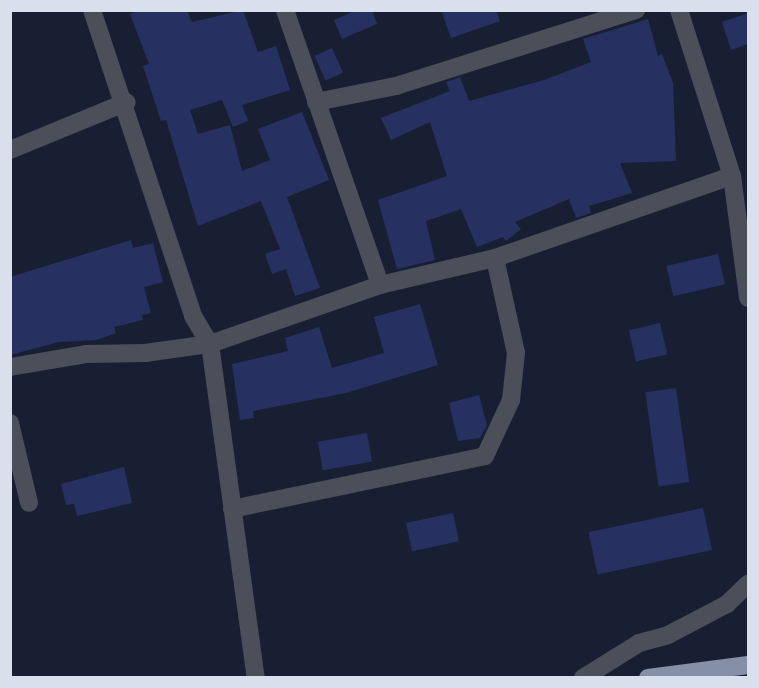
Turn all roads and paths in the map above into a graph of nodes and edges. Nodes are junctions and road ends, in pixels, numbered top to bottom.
1 (92, 10) edge
2 (285, 10) edge
3 (636, 10) edge
4 (679, 10) edge
5 (127, 102) junction
6 (316, 102) junction
7 (10, 150) edge
8 (732, 176) junction
9 (495, 258) junction
10 (380, 285) junction
11 (748, 298) edge
12 (210, 344) junction
13 (10, 367) edge
14 (10, 423) edge
15 (29, 502) dead end
16 (232, 509) junction
17 (748, 584) edge
18 (748, 665) edge
19 (256, 678) edge
20 (583, 678) edge
21 (648, 678) edge

1 - 5 street
2 - 6 street
3 - 6 street
4 - 8 street
5 - 7 street
5 - 12 street
6 - 10 street
8 - 9 street
8 - 11 street
9 - 10 street
9 - 16 street
10 - 12 street
12 - 13 street
12 - 16 street
14 - 15 street
16 - 19 street
17 - 20 street
18 - 21 highway

